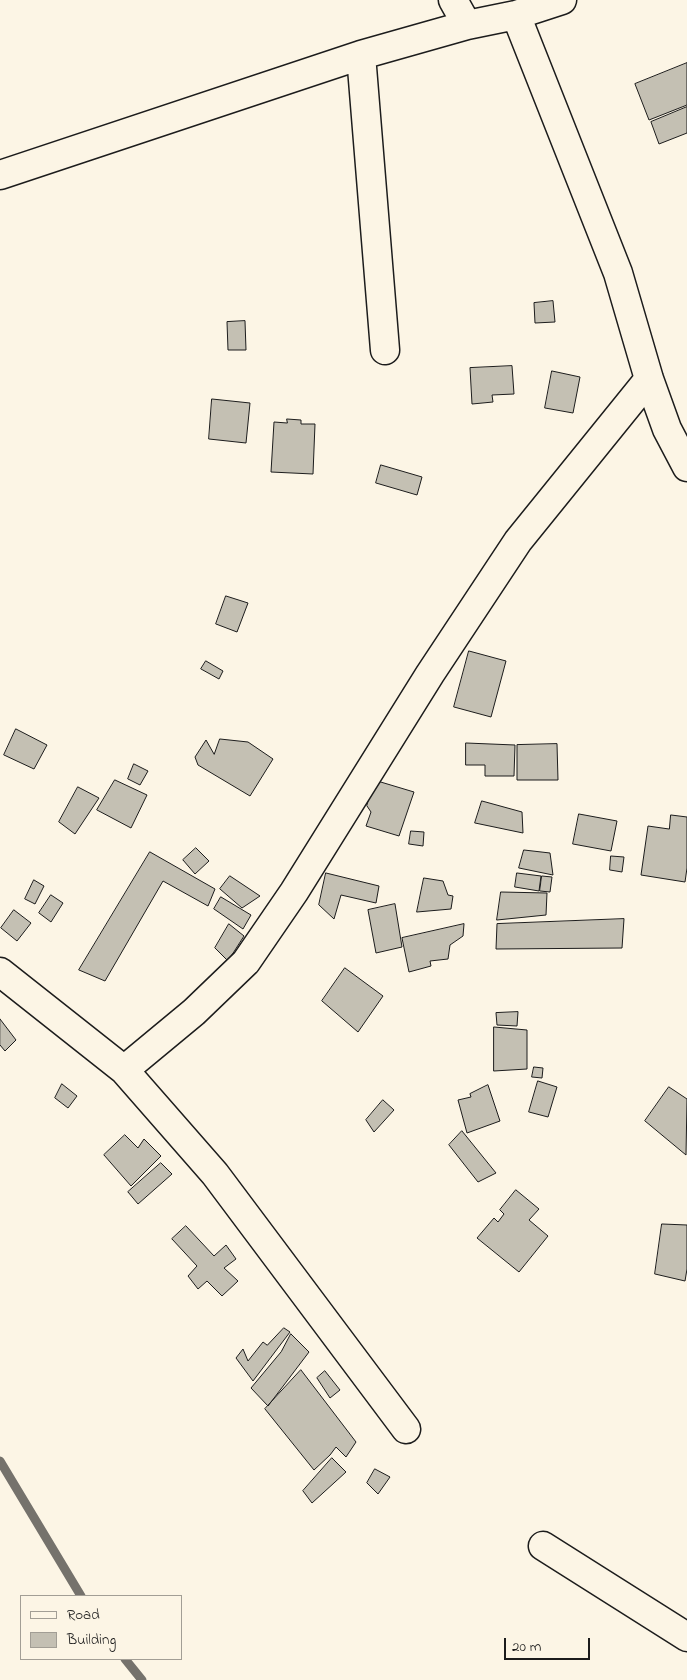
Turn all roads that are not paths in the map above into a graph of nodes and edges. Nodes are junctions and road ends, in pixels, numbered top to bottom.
1 (454, 0) edge
2 (562, 0) edge
3 (516, 15) junction
4 (466, 25) junction
5 (361, 55) junction
6 (0, 175) edge
7 (385, 350) dead end
8 (649, 379) junction
9 (687, 468) edge
10 (0, 972) edge
11 (124, 1070) junction
12 (406, 1429) dead end
13 (543, 1546) dead end
14 (687, 1637) edge

1 - 4 street
2 - 3 street
3 - 4 street
3 - 8 street
4 - 5 street
5 - 6 street
5 - 7 street
8 - 9 street
8 - 11 street
10 - 11 street
11 - 12 street
13 - 14 street

